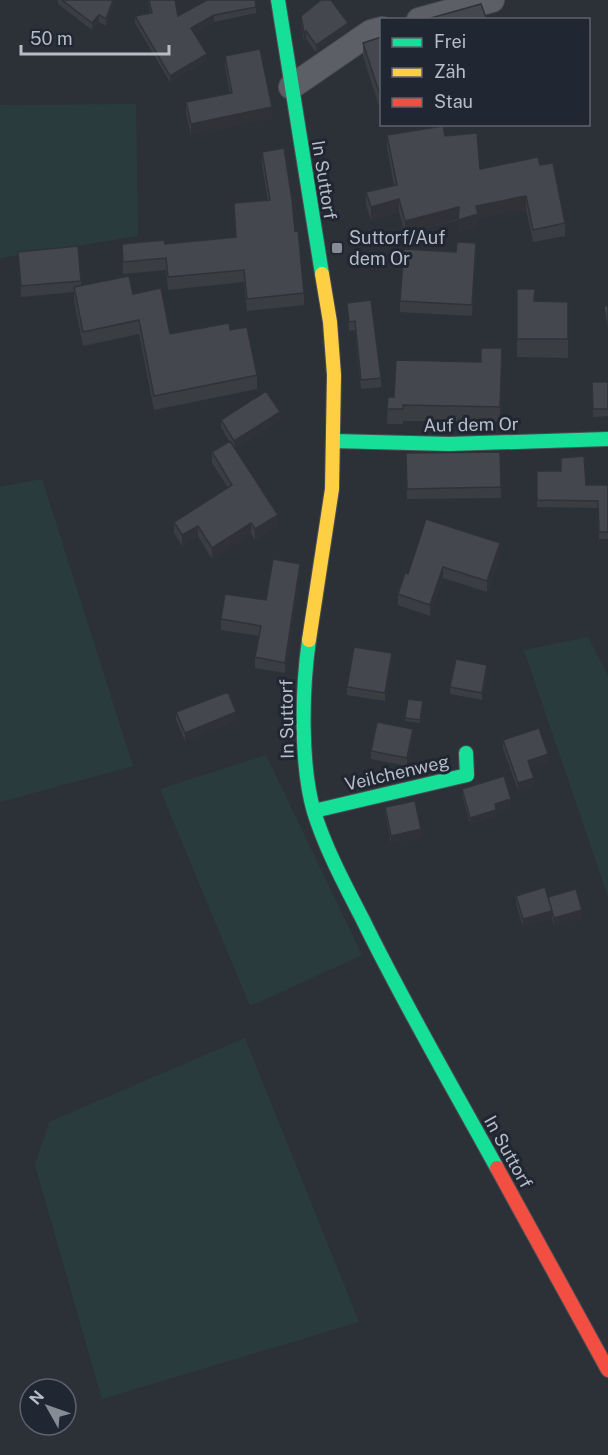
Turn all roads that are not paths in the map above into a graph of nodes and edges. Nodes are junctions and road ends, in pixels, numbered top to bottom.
1 (278, 0) edge
2 (492, 0) edge
3 (426, 18) edge
4 (380, 29) edge
5 (291, 87) junction
6 (608, 439) edge
7 (334, 441) junction
8 (466, 753) dead end
9 (314, 811) junction
10 (608, 1370) edge

1 - 5 main road, In Suttorf
2 - 3 street
4 - 5 street
5 - 7 main road, In Suttorf
6 - 7 main road, Auf dem Or
7 - 9 main road, In Suttorf
8 - 9 main road, Veilchenweg
9 - 10 main road, In Suttorf

